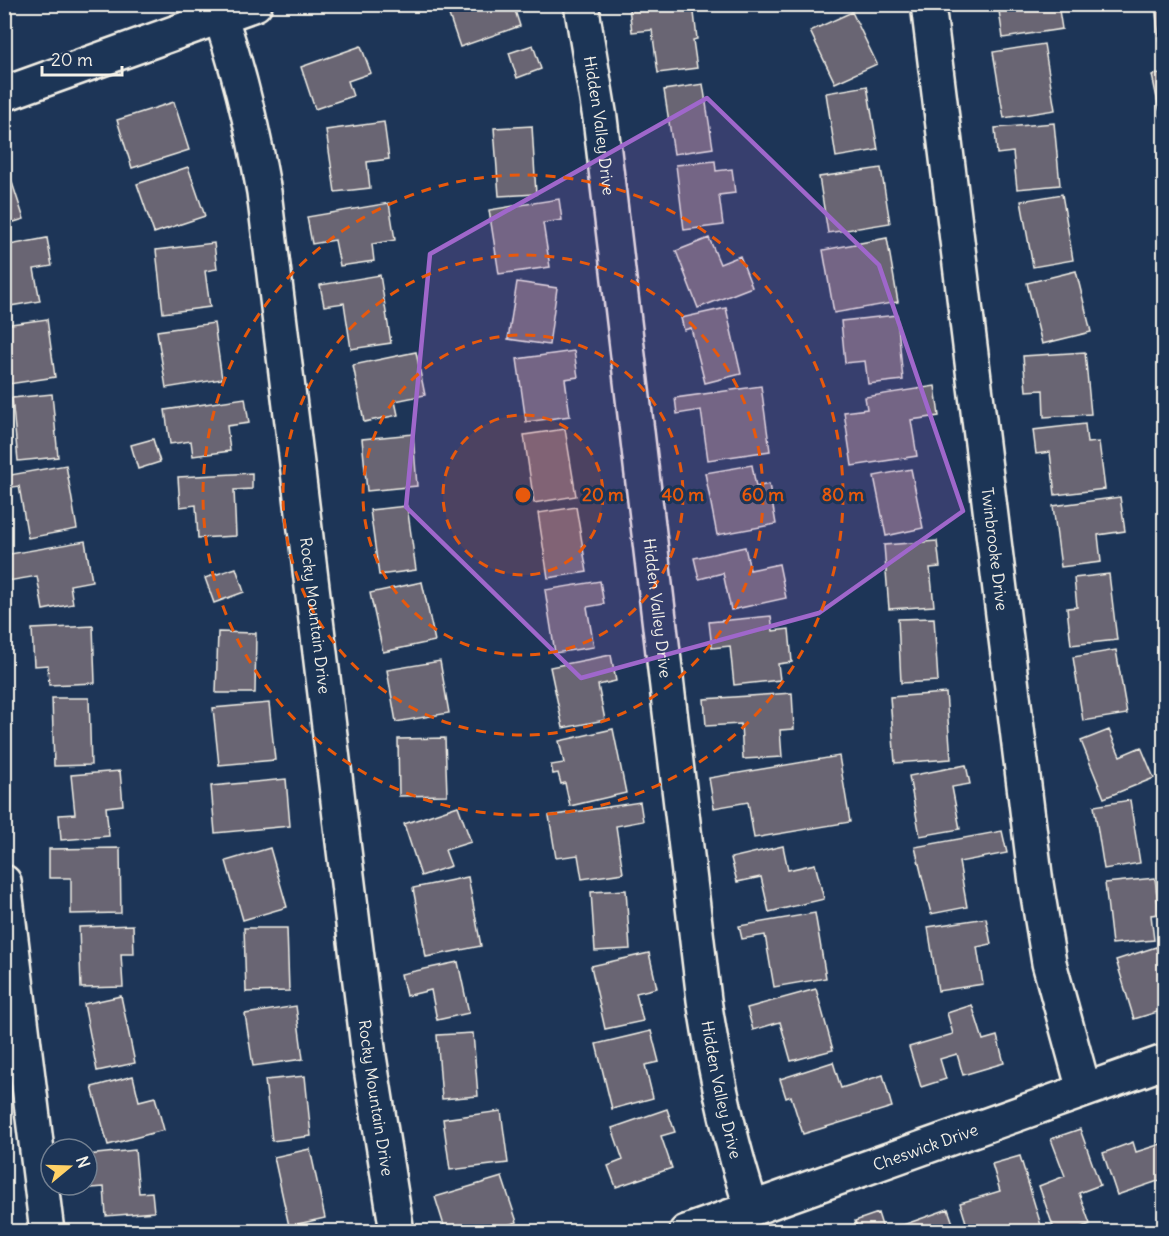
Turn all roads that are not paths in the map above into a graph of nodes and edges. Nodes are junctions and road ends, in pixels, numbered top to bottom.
1 (255, 4) edge
2 (581, 4) edge
3 (928, 4) edge
4 (218, 11) edge
5 (4, 94) edge
6 (4, 882) edge
7 (1164, 1062) edge
8 (1084, 1090) junction
9 (752, 1209) junction
10 (47, 1232) edge
11 (397, 1232) edge
12 (686, 1232) edge

1 - 4 street
2 - 9 street, Hidden Valley Drive
3 - 8 street, Twinbrooke Drive
4 - 5 street
4 - 11 street, Rocky Mountain Drive
6 - 10 street
7 - 8 street, Cheswick Drive
8 - 9 street, Cheswick Drive
9 - 12 street, Cheswick Drive

